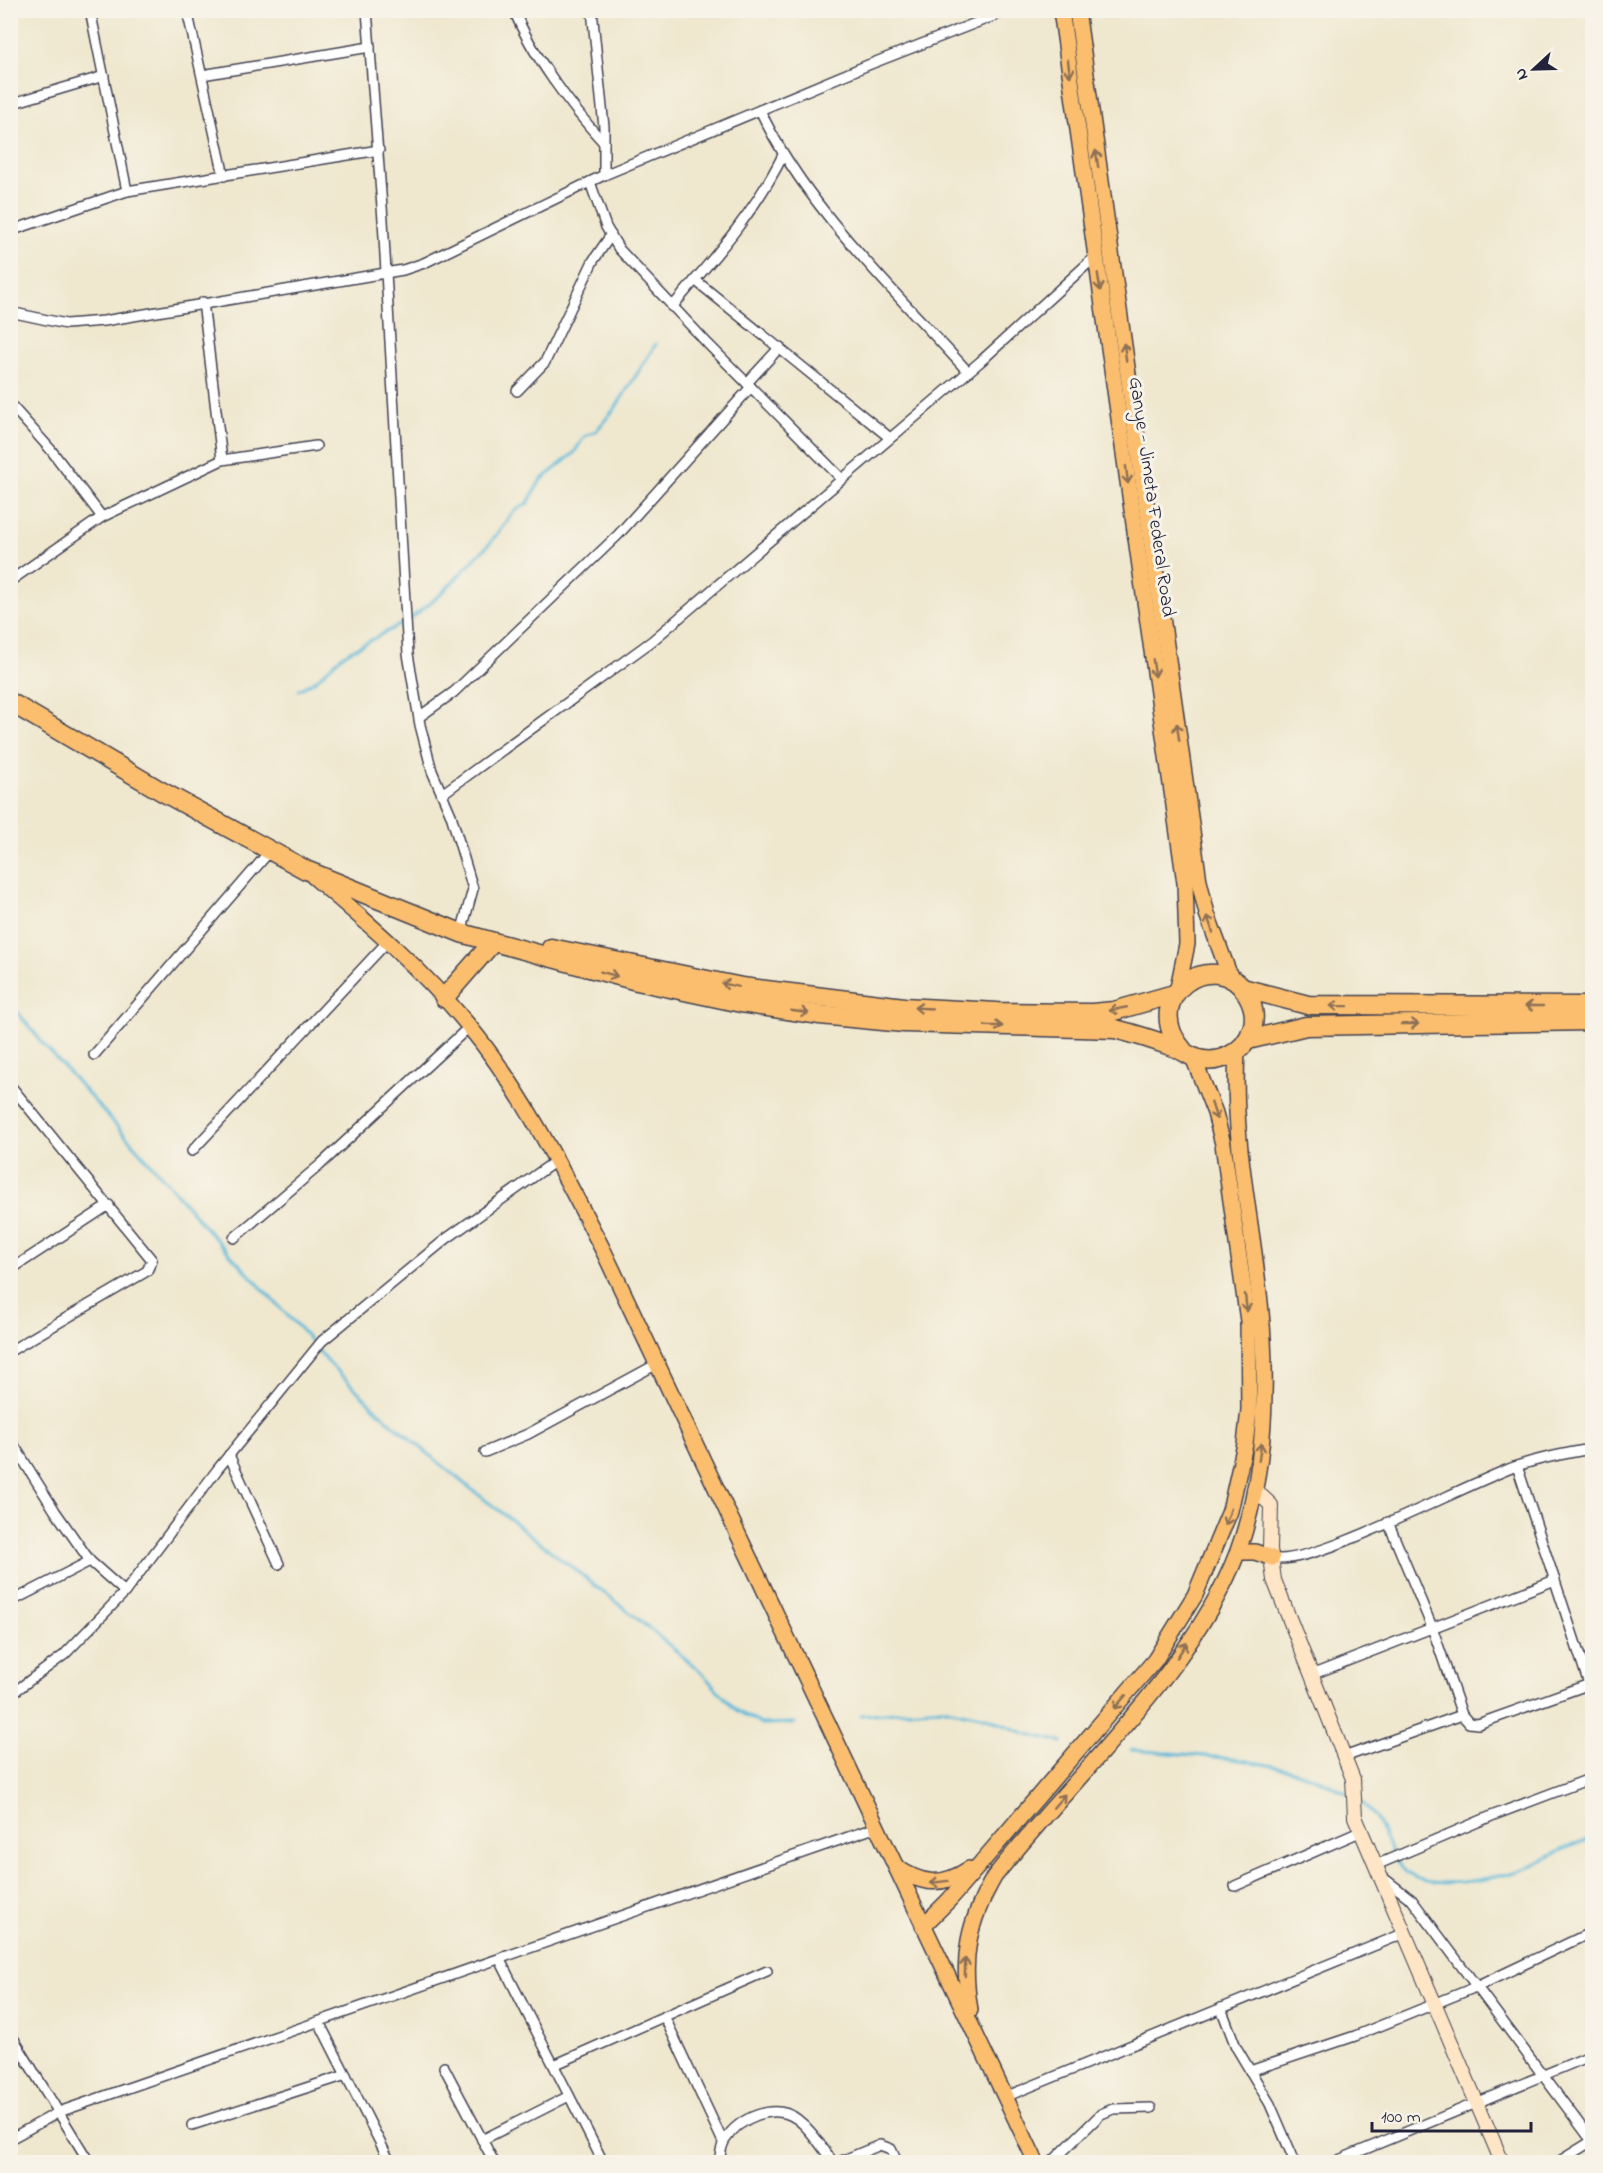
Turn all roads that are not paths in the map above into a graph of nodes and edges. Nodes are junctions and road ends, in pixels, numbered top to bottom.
1 (90, 10) edge
2 (187, 10) edge
3 (367, 10) edge
4 (514, 10) edge
5 (592, 10) edge
6 (1009, 10) edge
7 (1061, 10) edge
8 (1077, 10) edge
9 (370, 47) junction
10 (202, 75) junction
11 (104, 76) junction
12 (10, 104) edge
13 (760, 110) junction
14 (604, 143) junction
15 (379, 150) junction
16 (783, 155) junction
17 (604, 175) junction
18 (224, 176) junction
19 (590, 182) junction
20 (127, 191) junction
21 (10, 231) edge
22 (611, 235) junction
23 (1096, 256) junction
24 (386, 273) junction
25 (695, 280) junction
26 (203, 302) junction
27 (672, 307) junction
28 (10, 312) edge
29 (780, 347) junction
30 (968, 372) junction
31 (749, 385) junction
32 (517, 391) dead end
33 (10, 404) edge
34 (890, 438) junction
35 (316, 446) dead end
36 (222, 460) junction
37 (842, 479) junction
38 (102, 517) junction
39 (10, 581) edge
40 (10, 702) edge
41 (418, 717) junction
42 (442, 794) junction
43 (270, 851) junction
44 (306, 870) junction
45 (461, 933) junction
46 (388, 941) junction
47 (493, 942) junction
48 (512, 948) junction
49 (1237, 983) junction
50 (1176, 991) junction
51 (444, 998) junction
52 (1593, 1006) edge
53 (1593, 1021) edge
54 (469, 1027) junction
55 (1242, 1046) junction
56 (1188, 1053) junction
57 (94, 1055) dead end
58 (10, 1085) edge
59 (192, 1151) dead end
60 (557, 1160) junction
61 (109, 1205) junction
62 (234, 1238) dead end
63 (10, 1270) edge
64 (10, 1351) edge
65 (657, 1364) junction
66 (10, 1439) edge
67 (1593, 1449) edge
68 (485, 1452) dead end
69 (229, 1455) junction
70 (1517, 1466) junction
71 (1254, 1489) junction
72 (1388, 1522) junction
73 (1238, 1552) junction
74 (1272, 1558) junction
75 (90, 1561) junction
76 (279, 1564) dead end
77 (1555, 1580) junction
78 (125, 1592) junction
79 (10, 1602) edge
80 (1432, 1627) junction
81 (1311, 1675) junction
82 (1591, 1689) edge
83 (10, 1695) edge
84 (1462, 1714) junction
85 (1344, 1757) junction
86 (1593, 1778) edge
87 (877, 1827) junction
88 (1362, 1831) junction
89 (982, 1861) junction
90 (895, 1866) junction
91 (1382, 1866) junction
92 (1235, 1886) dead end
93 (923, 1926) junction
94 (1593, 1932) edge
95 (1405, 1933) junction
96 (500, 1960) junction
97 (767, 1971) dead end
98 (1476, 1987) junction
99 (1435, 2003) junction
100 (1221, 2008) junction
101 (665, 2018) junction
102 (319, 2022) junction
103 (972, 2025) junction
104 (10, 2034) edge
105 (1593, 2055) edge
106 (554, 2066) junction
107 (444, 2067) dead end
108 (1250, 2071) junction
109 (346, 2074) junction
110 (1543, 2078) junction
111 (569, 2096) junction
112 (1005, 2097) junction
113 (1477, 2104) junction
114 (1151, 2108) dead end
115 (59, 2112) junction
116 (192, 2126) dead end
117 (10, 2139) edge
118 (482, 2140) junction
119 (723, 2142) junction
120 (89, 2163) edge
121 (390, 2163) edge
122 (494, 2163) edge
123 (603, 2163) edge
124 (719, 2163) edge
125 (833, 2163) edge
126 (839, 2163) edge
127 (897, 2163) edge
128 (1036, 2163) edge
129 (1052, 2163) edge
130 (1295, 2163) edge
131 (1334, 2163) edge
132 (1502, 2163) edge
133 (1558, 2163) edge

1 - 11 street
2 - 10 street
3 - 9 street
4 - 14 street
5 - 14 street
6 - 13 street
7 -> 23 main road, Ganye - Jimeta Federal Road
49 -> 8 main road, Ganye - Jimeta Federal Road
9 - 10 street
9 - 15 street
10 - 18 street
11 - 12 street
11 - 20 street
13 - 16 street
13 - 17 street
14 - 17 street
15 - 18 street
15 - 24 street
16 - 25 street
16 - 30 street
17 - 19 street
18 - 20 street
19 - 22 street
19 - 24 street
20 - 21 street
22 - 27 street
22 - 32 street
23 - 30 street
23 -> 50 main road, Ganye - Jimeta Federal Road
24 - 26 street
24 - 41 street
25 - 27 street
25 - 29 street
26 - 28 street
26 - 36 street
27 - 31 street
29 - 31 street
29 - 34 street
30 - 34 street
31 - 37 street
31 - 41 street
33 - 38 street
34 - 37 street
35 - 36 street
36 - 38 street
37 - 42 street
38 - 39 street
40 - 43 highway
41 - 42 street
42 - 45 street
43 - 44 highway
43 - 57 street
44 - 45 highway
44 - 46 main road
45 - 47 highway
46 - 51 main road
46 - 59 street
47 - 48 highway
47 - 51 highway
50 -> 48 highway
48 -> 56 highway
49 - 50 highway
52 -> 49 highway
49 - 55 highway
50 - 56 highway
51 - 54 main road
55 -> 53 highway
54 - 60 main road
54 - 62 street
55 - 56 highway
71 -> 55 main road
56 -> 89 main road
58 - 61 street
60 - 65 main road
60 - 69 street
61 - 63 street
61 - 64 street
65 - 68 street
65 - 87 main road
66 - 75 street
67 - 70 street
69 - 76 street
69 - 78 street
70 - 72 street
70 - 77 street
71 - 73 main road
71 - 74 street
72 - 74 street
72 - 80 street
73 - 74 main road
103 -> 73 main road
74 - 81 street
75 - 78 street
75 - 79 street
77 - 80 street
77 - 82 street
78 - 83 street
80 - 81 street
80 - 84 street
81 - 85 street
82 - 84 street
84 - 85 street
85 - 88 street
86 - 91 street
87 - 90 main road
87 - 96 street
88 - 91 street
88 - 92 street
89 -> 90 main road
89 - 93 main road
90 - 93 main road
91 - 95 street
91 - 98 street
93 - 103 main road
94 - 98 street
95 - 99 street
95 - 100 street
96 - 102 street
96 - 106 street
97 - 101 street
98 - 99 street
98 - 110 street
99 - 108 street
99 - 113 street
100 - 108 street
100 - 112 street
101 - 106 street
101 - 119 street
102 - 109 street
102 - 115 street
103 - 112 main road
104 - 115 street
105 - 110 street
106 - 111 street
107 - 118 street
108 - 130 street
109 - 116 street
109 - 121 street
110 - 113 street
110 - 133 street
111 - 118 street
111 - 123 street
112 - 128 main road
113 - 131 street
113 - 132 street
114 - 129 street
115 - 117 street
115 - 120 street
118 - 122 street
119 - 124 street
119 - 125 street
126 - 127 street

